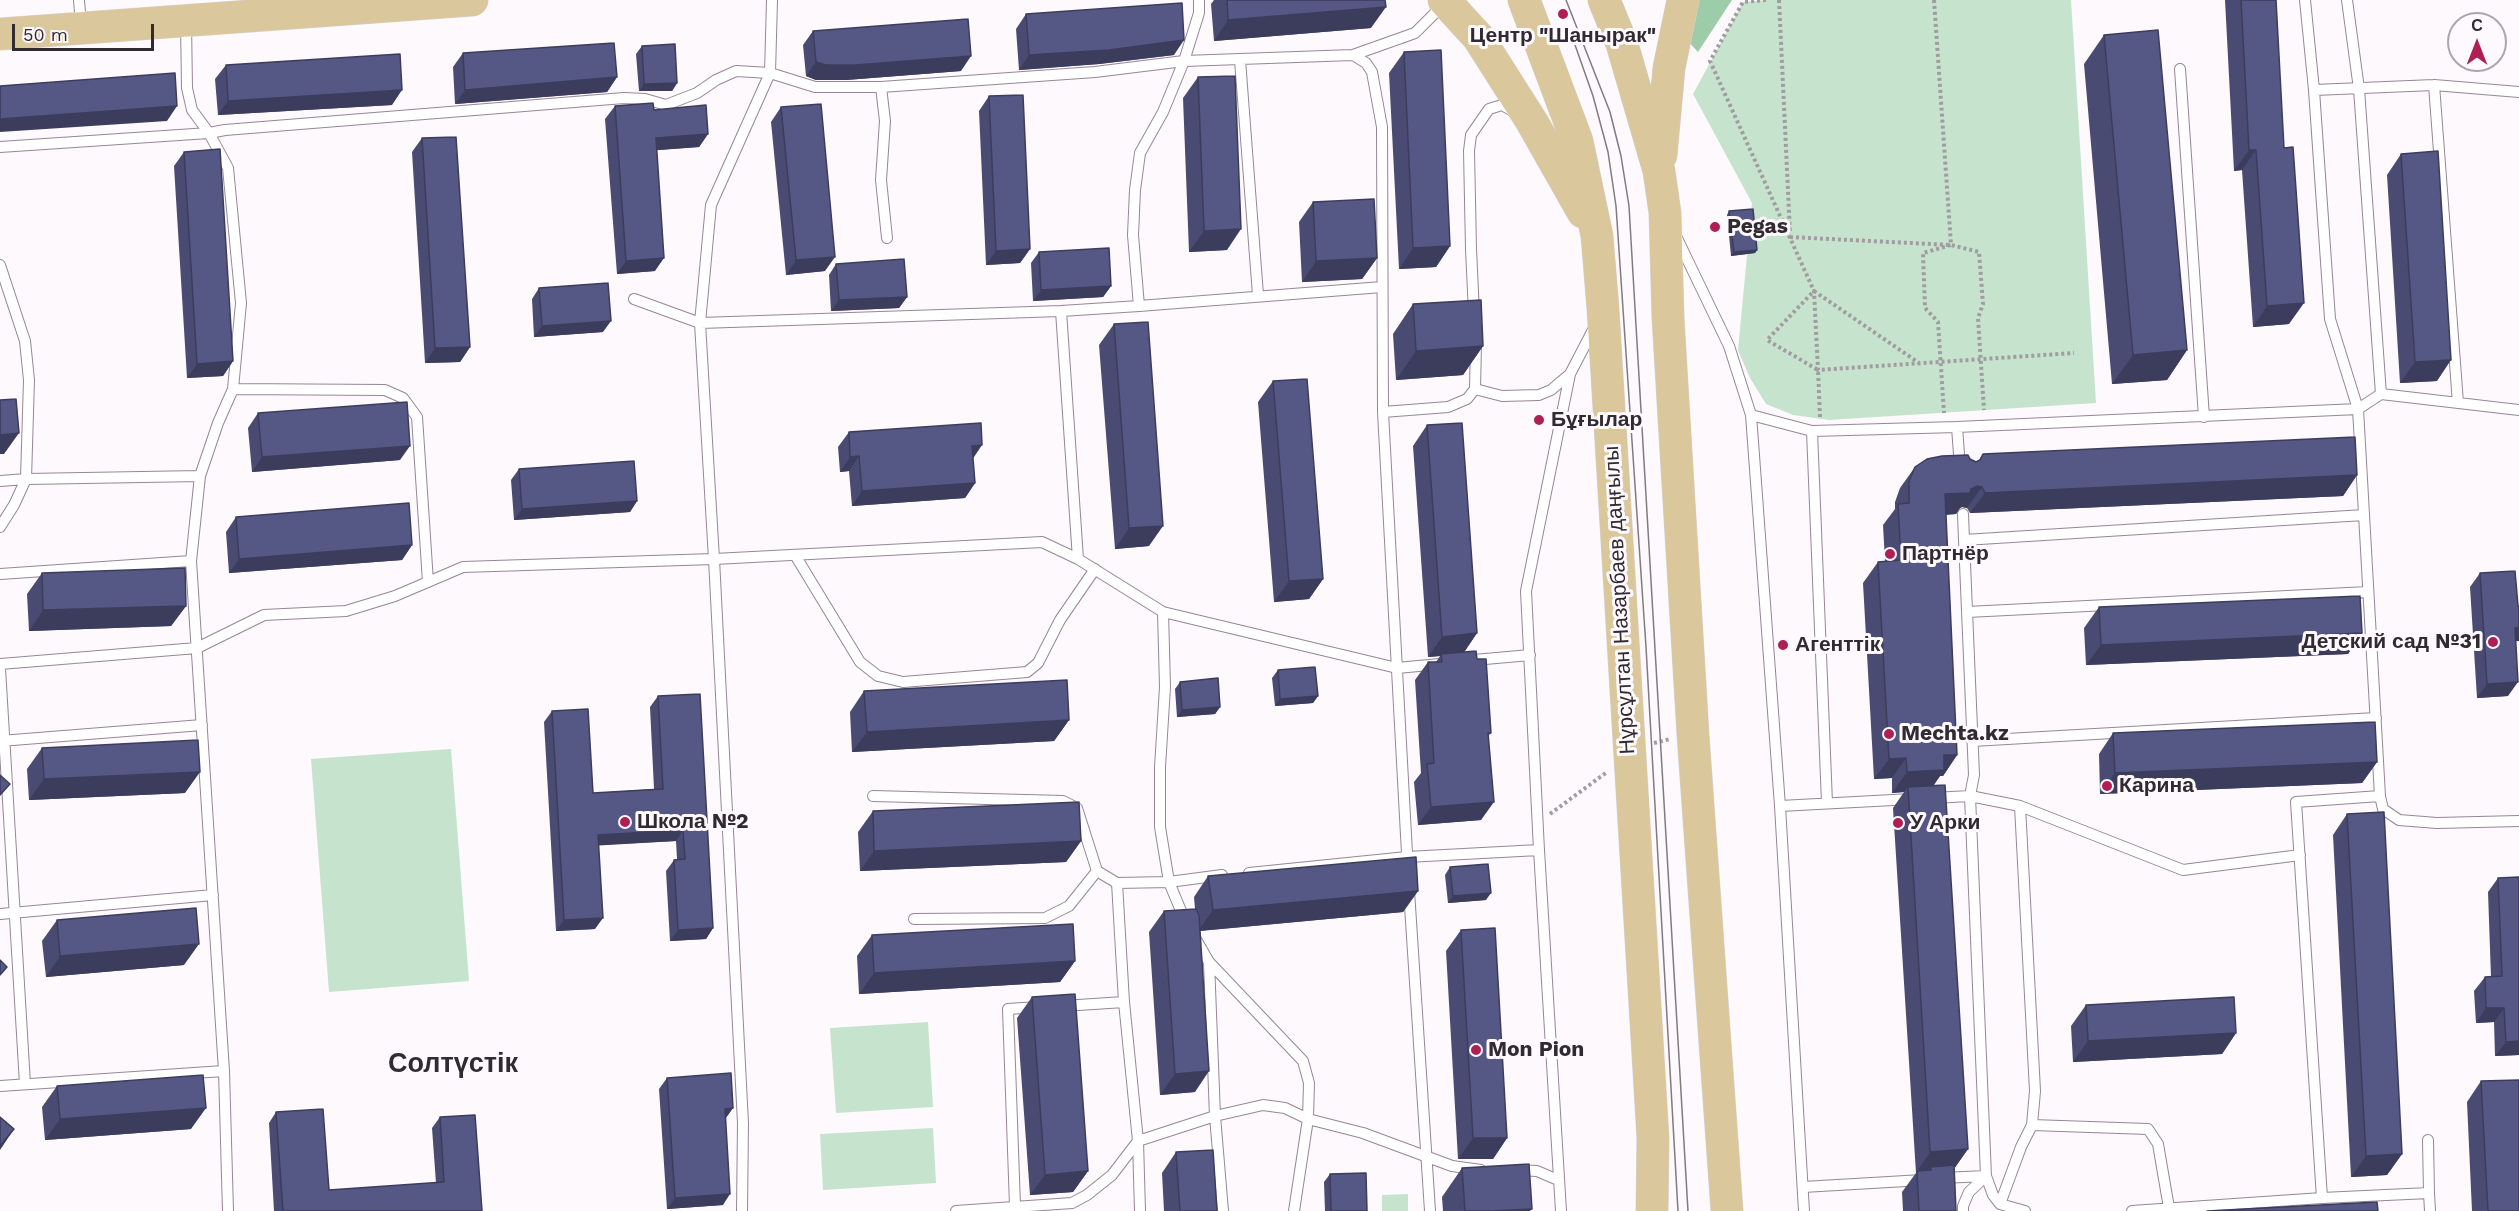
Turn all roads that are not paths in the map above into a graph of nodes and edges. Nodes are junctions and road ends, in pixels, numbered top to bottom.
1 (472, 0) edge
2 (772, 0) edge
3 (1199, 0) edge
4 (1524, 0) edge
5 (1604, 0) edge
6 (1683, 0) edge
7 (2305, 0) edge
8 (2347, 0) edge
9 (1446, 1) edge
10 (81, 14) edge
11 (186, 21) junction
12 (0, 34) edge
13 (1353, 55) junction
14 (1240, 60) junction
15 (1184, 61) junction
16 (2180, 69) dead end
17 (770, 73) junction
18 (2434, 85) junction
19 (881, 87) junction
20 (2359, 88) junction
21 (2314, 90) junction
22 (2519, 92) edge
23 (1532, 122) junction
24 (209, 133) junction
25 (0, 147) edge
26 (1659, 171) junction
27 (1665, 213) junction
28 (1597, 236) junction
29 (887, 238) dead end
30 (0, 265) edge
31 (1382, 287) junction
32 (1258, 295) junction
33 (634, 299) dead end
34 (1139, 306) junction
35 (1603, 309) junction
36 (1061, 311) junction
37 (699, 323) junction
38 (1570, 374) junction
39 (233, 389) junction
40 (1475, 389) junction
41 (2381, 394) junction
42 (2458, 403) junction
43 (2358, 409) junction
44 (2519, 410) edge
45 (1383, 412) junction
46 (1751, 415) junction
47 (2204, 417) junction
48 (1957, 427) junction
49 (1812, 431) junction
50 (1961, 475) edge
51 (200, 476) junction
52 (26, 479) junction
53 (0, 482) edge
54 (1963, 514) edge
55 (2364, 515) junction
56 (0, 527) edge
57 (1964, 540) junction
58 (795, 555) junction
59 (714, 559) junction
60 (1078, 559) junction
61 (191, 561) junction
62 (1095, 569) junction
63 (0, 574) edge
64 (428, 582) junction
65 (2368, 592) junction
66 (1163, 612) junction
67 (1967, 612) junction
68 (198, 648) junction
69 (1530, 655) junction
70 (0, 666) edge
71 (1397, 668) junction
72 (2376, 718) junction
73 (202, 725) junction
74 (2, 741) edge
75 (1972, 741) junction
76 (873, 796) dead end
77 (1971, 796) junction
78 (2380, 796) junction
79 (1827, 803) junction
80 (1780, 806) junction
81 (2020, 806) junction
82 (2519, 821) edge
83 (1539, 850) junction
84 (2300, 855) junction
85 (1407, 857) junction
86 (1097, 870) junction
87 (1169, 882) junction
88 (1118, 883) junction
89 (213, 895) junction
90 (15, 913) junction
91 (0, 914) edge
92 (914, 919) dead end
93 (1209, 962) junction
94 (1124, 1002) junction
95 (224, 1071) junction
96 (25, 1084) junction
97 (0, 1086) edge
98 (1215, 1116) junction
99 (1308, 1119) junction
100 (2032, 1125) junction
101 (2428, 1140) dead end
102 (1138, 1141) junction
103 (1425, 1155) junction
104 (1986, 1176) junction
105 (1558, 1180) junction
106 (1803, 1187) junction
107 (2429, 1193) junction
108 (2322, 1198) junction
109 (2000, 1204) junction
110 (1015, 1206) junction
111 (2169, 1209) junction
112 (228, 1211) edge
113 (742, 1211) edge
114 (956, 1211) edge
115 (1140, 1211) edge
116 (1223, 1211) edge
117 (1294, 1211) edge
118 (1430, 1211) edge
119 (1561, 1211) edge
120 (1652, 1211) edge
121 (1727, 1211) edge
122 (1804, 1211) edge
123 (1963, 1211) edge
124 (2025, 1211) edge
125 (2132, 1211) edge
126 (2430, 1211) edge

1 - 11 main road
2 - 17 lane
3 - 15 lane
4 - 28 main road, Нұрсұлтан Назарбаев даңғылы
5 - 26 main road
6 - 26 main road
7 - 21 lane
8 - 20 lane
9 - 13 lane
9 - 23 main road
10 - 11 main road
10 - 12 main road
11 - 24 lane
13 - 14 lane
13 - 31 lane
14 - 15 lane
14 - 32 lane
15 - 19 lane
15 - 34 lane
16 - 47 lane
17 - 19 lane
17 - 24 lane
17 - 37 lane
18 - 20 lane
18 - 22 lane
18 - 42 lane
19 - 29 lane
20 - 21 lane
20 - 41 lane
21 - 43 lane
23 - 28 main road
23 - 40 lane
24 - 25 lane
24 - 39 lane
26 - 27 main road
27 - 46 lane
27 - 121 main road
28 - 35 main road, Нұрсұлтан Назарбаев даңғылы
30 - 52 lane
31 - 32 lane
31 - 45 lane
32 - 34 lane
33 - 37 lane
34 - 36 lane
35 - 38 lane
35 - 120 main road, Нұрсұлтан Назарбаев даңғылы
36 - 37 lane
36 - 60 lane
37 - 59 lane
38 - 40 lane
38 - 69 lane
39 - 51 lane
39 - 64 lane
40 - 45 lane
41 - 42 lane
41 - 43 lane
42 - 44 lane
43 - 47 lane
43 - 55 lane
45 - 71 lane
46 - 49 lane
46 - 80 lane
47 - 48 lane
48 - 49 lane
48 - 50 lane
49 - 79 lane
51 - 52 lane
51 - 61 lane
52 - 53 lane
52 - 56 lane
54 - 57 lane
55 - 57 lane
55 - 65 lane
57 - 67 lane
58 - 59 lane
58 - 60 lane
58 - 62 lane
59 - 64 lane
59 - 113 lane
60 - 62 lane
61 - 63 lane
61 - 68 lane
62 - 66 lane
64 - 68 lane
65 - 67 lane
65 - 72 lane
66 - 71 lane
66 - 87 lane
67 - 75 lane
68 - 70 lane
68 - 73 lane
69 - 71 lane
69 - 83 lane
70 - 74 lane
71 - 85 lane
72 - 75 lane
72 - 78 lane
73 - 74 lane
73 - 89 lane
74 - 90 lane
75 - 77 lane
76 - 86 lane
77 - 79 lane
77 - 81 lane
77 - 104 lane
78 - 82 lane
78 - 84 lane
79 - 80 lane
80 - 106 lane
81 - 84 lane
81 - 100 lane
83 - 85 lane
83 - 105 lane
84 - 108 lane
85 - 87 lane
85 - 103 lane
86 - 88 lane
86 - 92 lane
87 - 88 lane
87 - 93 lane
88 - 94 lane
89 - 90 lane
89 - 95 lane
90 - 91 lane
90 - 96 lane
93 - 98 lane
93 - 99 lane
94 - 102 lane
94 - 110 lane
95 - 96 lane
95 - 112 lane
96 - 97 lane
98 - 99 lane
98 - 102 lane
98 - 116 lane
99 - 103 lane
99 - 117 lane
100 - 109 lane
100 - 111 lane
101 - 107 lane
102 - 110 lane
102 - 115 lane
103 - 105 lane
103 - 118 lane
104 - 106 lane
104 - 109 lane
104 - 123 lane
105 - 119 lane
106 - 122 lane
107 - 108 lane
107 - 126 lane
108 - 111 lane
109 - 124 lane
110 - 114 lane
111 - 125 lane

